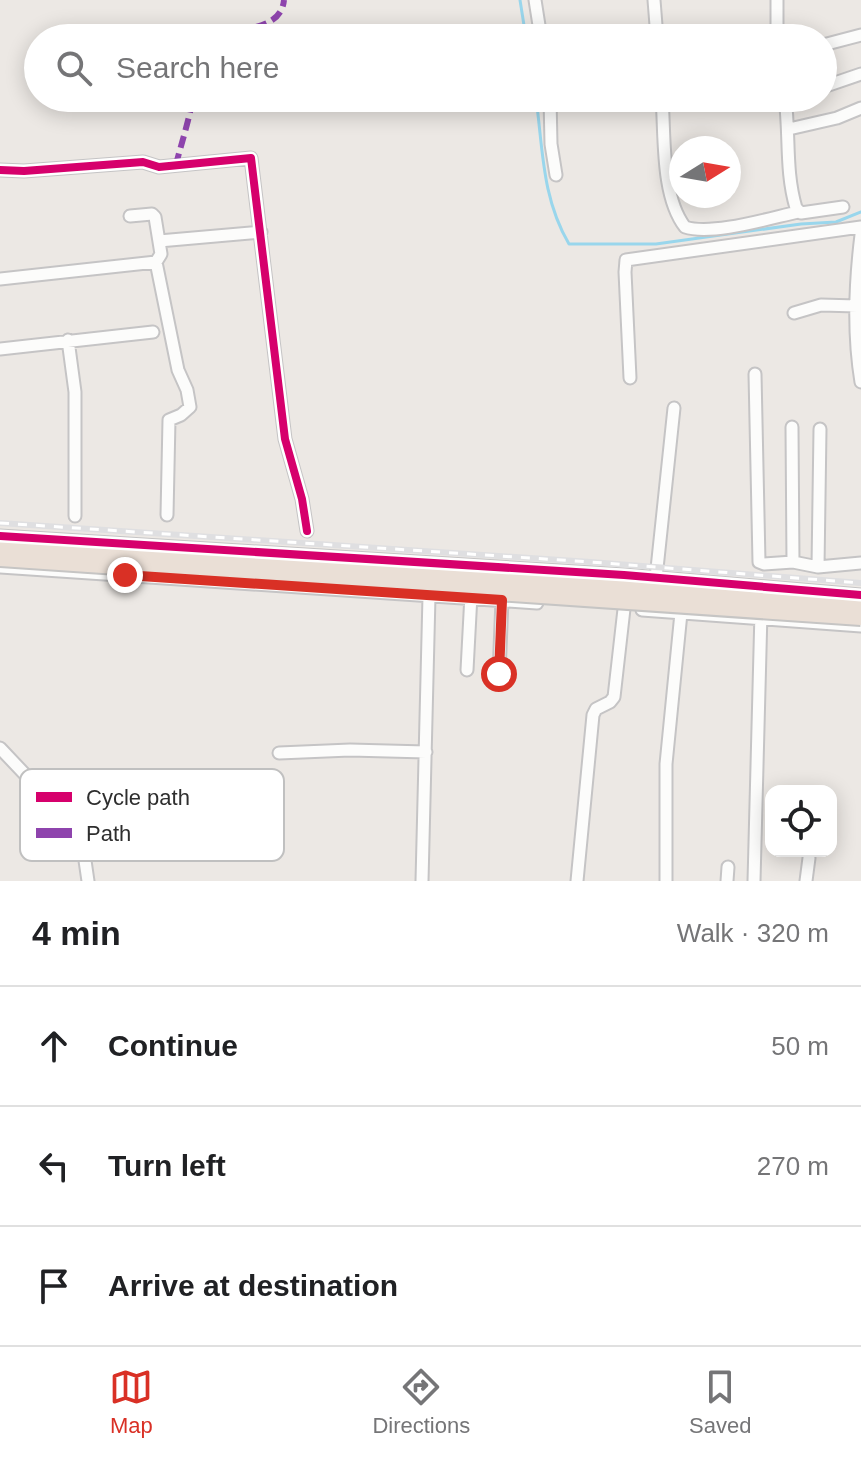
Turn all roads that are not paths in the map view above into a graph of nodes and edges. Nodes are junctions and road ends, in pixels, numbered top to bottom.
1 (535, 0) edge
2 (654, 0) edge
3 (777, 0) edge
4 (539, 24) edge
5 (656, 24) edge
6 (777, 24) edge
7 (861, 35) edge
8 (837, 41) edge
9 (861, 74) edge
10 (837, 82) edge
11 (861, 108) edge
12 (550, 112) edge
13 (663, 112) edge
14 (787, 112) edge
15 (789, 129) junction
16 (0, 170) edge
17 (556, 175) dead end
18 (843, 207) dead end
19 (798, 212) junction
20 (130, 216) dead end
21 (861, 227) edge
22 (261, 232) junction
23 (861, 235) edge
24 (159, 241) junction
25 (156, 262) junction
26 (0, 279) edge
27 (857, 306) junction
28 (794, 313) dead end
29 (153, 332) dead end
30 (859, 332) edge
31 (68, 340) junction
32 (0, 349) edge
33 (755, 374) dead end
34 (630, 378) dead end
35 (861, 382) edge
36 (674, 408) dead end
37 (792, 427) dead end
38 (820, 429) dead end
39 (167, 515) dead end
40 (75, 516) dead end
41 (307, 531) dead end
42 (0, 536) edge
43 (35, 538) junction
44 (0, 546) edge
45 (793, 554) junction
46 (0, 558) edge
47 (861, 563) edge
48 (473, 566) junction
49 (0, 567) edge
50 (818, 567) junction
51 (33, 569) junction
52 (656, 578) junction
53 (762, 587) junction
54 (861, 595) edge
55 (429, 596) junction
56 (471, 599) junction
57 (502, 600) junction
58 (861, 605) edge
59 (624, 609) junction
60 (681, 613) junction
61 (861, 617) edge
62 (761, 619) junction
63 (861, 626) edge
64 (467, 670) dead end
65 (499, 674) dead end
66 (0, 748) edge
67 (426, 752) junction
68 (279, 753) dead end
69 (20, 769) edge
70 (809, 858) dead end
71 (85, 861) edge
72 (728, 867) dead end
73 (88, 881) edge
74 (422, 881) edge
75 (577, 881) edge
76 (666, 881) edge
77 (727, 881) edge
78 (754, 881) edge
79 (806, 881) edge

1 - 4 street
2 - 5 street
3 - 6 street
7 - 8 street
9 - 10 street
11 - 15 street
12 - 17 street
13 - 19 street
14 - 15 street
15 - 19 street
16 - 22 street
18 - 19 street
20 - 24 street
21 - 34 street
22 - 24 street
22 - 41 street
23 - 27 street
24 - 25 street
25 - 26 street
25 - 39 street
27 - 28 street
27 - 30 street
29 - 31 street
30 - 35 street
31 - 32 street
31 - 40 street
33 - 45 street
36 - 52 street
37 - 45 street
38 - 50 street
42 - 43 street
43 - 48 street
43 - 51 street
44 - 58 highway, bridge
45 - 50 street
46 - 61 highway, bridge
47 - 50 street
48 - 52 street
48 - 56 street
49 - 51 street
51 - 55 street
52 - 53 street
53 - 54 street
53 - 62 street
55 - 56 street
55 - 67 street
56 - 57 street
56 - 64 street
57 - 59 street
57 - 65 street
59 - 60 street
59 - 75 street
60 - 62 street
60 - 76 street
62 - 63 street
62 - 78 street
66 - 69 street
67 - 68 street
67 - 74 street
70 - 79 street
71 - 73 street
72 - 77 street

